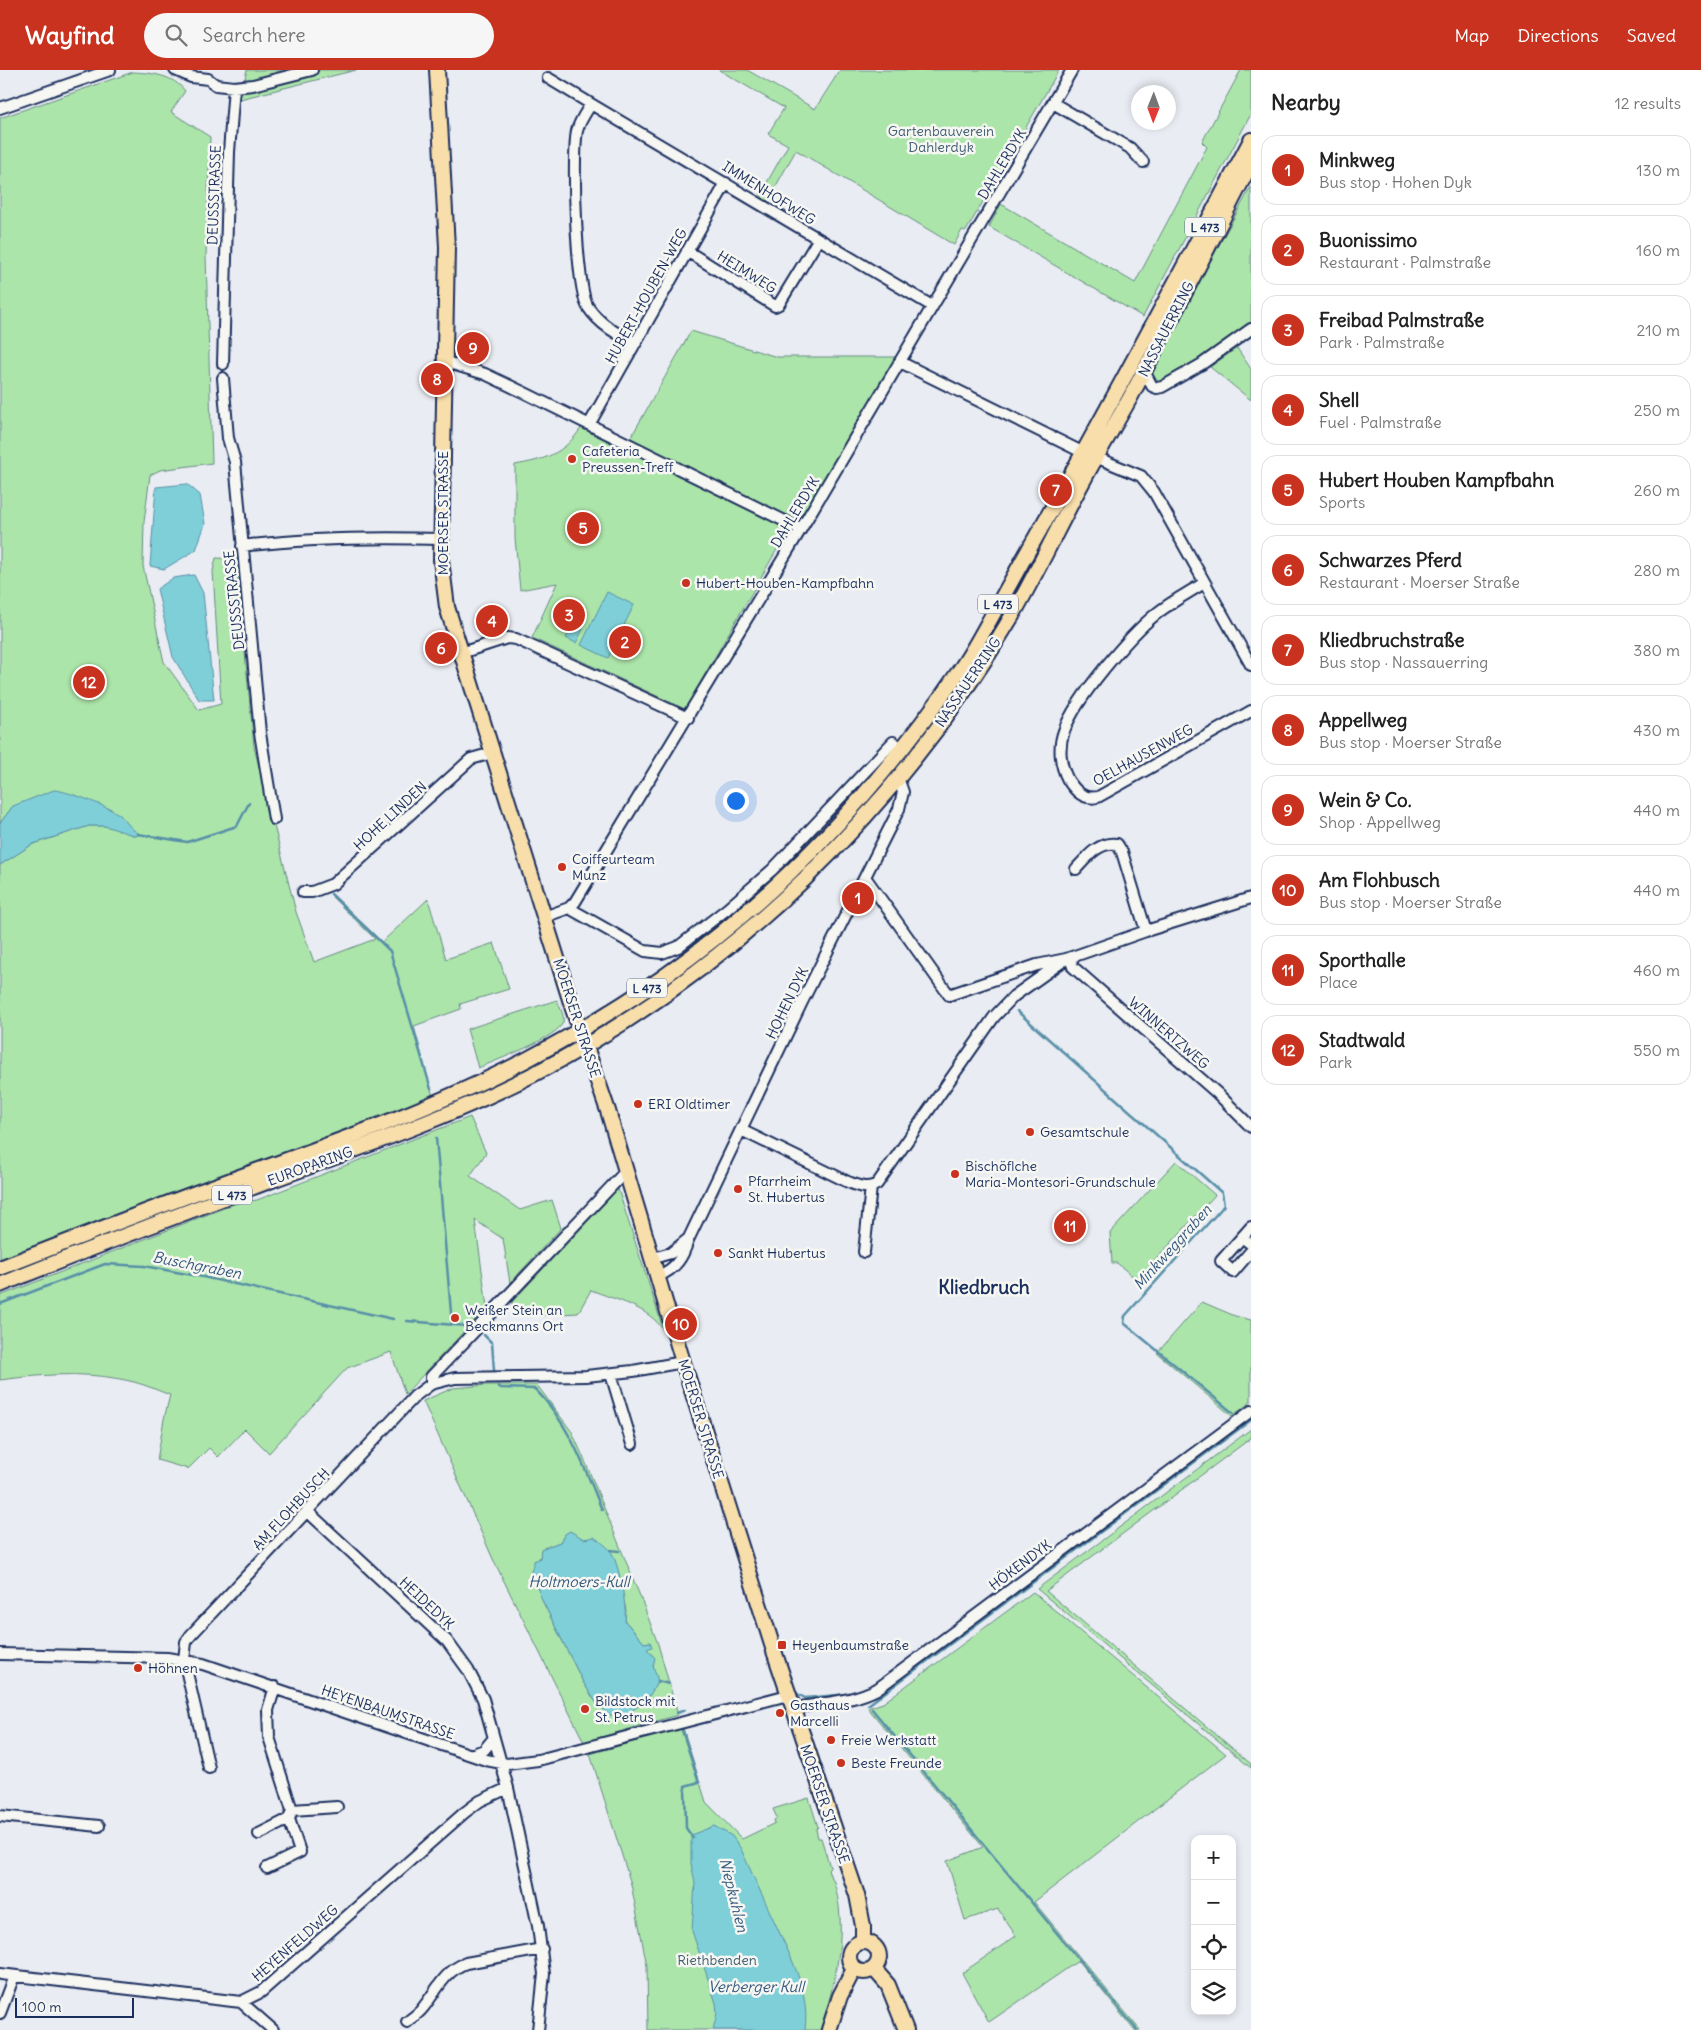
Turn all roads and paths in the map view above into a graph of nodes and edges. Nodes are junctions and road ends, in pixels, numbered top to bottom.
1 (110, 70) edge
2 (175, 70) edge
3 (312, 70) edge
4 (437, 70) edge
5 (1072, 70) edge
6 (208, 74) edge
7 (548, 78) dead end
8 (234, 87) junction
9 (1053, 103) junction
10 (591, 104) junction
11 (0, 108) edge
12 (1251, 140) edge
13 (1143, 162) dead end
14 (1251, 163) edge
15 (726, 183) junction
16 (818, 240) junction
17 (687, 251) junction
18 (932, 306) junction
19 (1251, 329) edge
20 (636, 343) junction
21 (446, 362) junction
22 (900, 362) junction
23 (223, 364) dead end
24 (1144, 371) junction
25 (223, 378) dead end
26 (590, 423) junction
27 (1090, 455) junction
28 (802, 529) junction
29 (441, 539) junction
30 (242, 546) junction
31 (1204, 583) junction
32 (460, 653) junction
33 (1251, 665) edge
34 (1251, 711) edge
35 (688, 718) junction
36 (898, 745) junction
37 (492, 753) junction
38 (898, 778) junction
39 (274, 819) dead end
40 (1076, 869) dead end
41 (865, 877) junction
42 (303, 892) dead end
43 (1251, 898) edge
44 (569, 908) junction
45 (544, 917) junction
46 (1146, 931) junction
47 (1068, 958) junction
48 (580, 1029) junction
49 (586, 1045) junction
50 (1251, 1127) edge
51 (741, 1130) junction
52 (626, 1170) junction
53 (871, 1188) junction
54 (1251, 1227) edge
55 (1242, 1237) junction
56 (688, 1240) junction
57 (1251, 1244) edge
58 (1251, 1251) edge
59 (864, 1252) dead end
60 (653, 1258) junction
61 (0, 1268) edge
62 (658, 1276) junction
63 (0, 1285) edge
64 (683, 1362) junction
65 (611, 1374) junction
66 (431, 1384) junction
67 (1251, 1411) edge
68 (632, 1444) dead end
69 (308, 1511) junction
70 (0, 1654) edge
71 (184, 1660) junction
72 (275, 1687) junction
73 (788, 1695) junction
74 (792, 1709) junction
75 (494, 1738) junction
76 (471, 1755) junction
77 (501, 1763) junction
78 (209, 1768) dead end
79 (508, 1788) junction
80 (337, 1807) dead end
81 (290, 1814) junction
82 (0, 1816) edge
83 (99, 1826) dead end
84 (260, 1834) dead end
85 (267, 1868) dead end
86 (863, 1942) junction
87 (542, 1949) junction
88 (854, 1969) junction
89 (874, 1969) junction
90 (0, 1974) edge
91 (14, 1976) junction
92 (241, 2002) junction
93 (0, 2013) edge
94 (407, 2022) dead end
95 (273, 2030) edge
96 (538, 2030) edge
97 (829, 2030) edge
98 (906, 2030) edge

1 - 11 street
2 - 6 street
3 - 8 street
4 - 21 main road, MOERSER STRASSE
5 - 9 street, DAHLERDYK
6 - 8 street
7 - 10 street, IMMENHOFWEG
8 - 23 street, DEUSSSTRASSE
9 - 13 street
9 - 18 street, DAHLERDYK
10 - 15 street, IMMENHOFWEG
10 - 20 street
12 - 27 main road, NASSAUERRING / L 473
14 - 24 main road, NASSAUERRING / L 473
15 - 16 street, IMMENHOFWEG
15 - 17 street, HUBERT-HOUBEN-WEG
16 - 17 street, HEIMWEG
16 - 18 street, IMMENHOFWEG
17 - 20 street, HUBERT-HOUBEN-WEG
18 - 22 street, DAHLERDYK
19 - 24 street
20 - 26 street, HUBERT-HOUBEN-WEG
21 - 26 street
21 - 29 main road, MOERSER STRASSE
22 - 27 street
22 - 28 street, DAHLERDYK
24 - 27 main road, NASSAUERRING / L 473
25 - 30 street, DEUSSSTRASSE
26 - 28 street
27 - 31 street
27 - 36 main road, NASSAUERRING / L 473
27 - 38 main road, NASSAUERRING / L 473
28 - 35 street, DAHLERDYK
29 - 30 street
29 - 32 main road, MOERSER STRASSE
30 - 39 street, DEUSSSTRASSE
31 - 33 street
31 - 34 street, OELHAUSENWEG
32 - 35 street
32 - 37 main road, MOERSER STRASSE
35 - 44 street, DAHLERDYK
36 - 44 street, NASSAUERRING
36 - 48 main road, NASSAUERRING / L 473
37 - 42 street, HOHE LINDEN
37 - 45 main road, MOERSER STRASSE
38 - 41 street, HOHEN DYK
38 - 49 main road, NASSAUERRING / L 473
40 - 46 street
41 - 47 street
41 - 51 street, HOHEN DYK
43 - 46 street
44 - 45 street
45 - 48 main road, MOERSER STRASSE
46 - 47 street
47 - 50 street, WINNERTZWEG
47 - 53 street
48 - 49 main road, MOERSER STRASSE
48 - 61 main road, EUROPARING / L 473
49 - 52 main road, MOERSER STRASSE
49 - 63 main road, EUROPARING / L 473
51 - 53 street
51 - 56 street, HOHEN DYK
52 - 60 main road, MOERSER STRASSE
52 - 66 street, AM FLOHBUSCH
53 - 59 street
54 - 55 street
55 - 57 street
55 - 58 street
56 - 60 street, HOHEN DYK
56 - 62 street, HOHEN DYK
60 - 62 main road, MOERSER STRASSE
62 - 64 main road, MOERSER STRASSE
64 - 65 street, AM FLOHBUSCH
64 - 73 main road, MOERSER STRASSE
65 - 66 street, AM FLOHBUSCH
65 - 68 street
66 - 69 street, AM FLOHBUSCH
67 - 74 street, HÖKENDYK
69 - 71 street, AM FLOHBUSCH
69 - 75 street, HEIDEDYK
70 - 71 street, HEYENBAUMSTRASSE
71 - 72 street, HEYENBAUMSTRASSE
71 - 78 street
72 - 76 street, HEYENBAUMSTRASSE
72 - 81 street
73 - 74 main road, MOERSER STRASSE
73 - 77 street, HEYENBAUMSTRASSE
74 - 86 main road, MOERSER STRASSE
75 - 76 street
75 - 77 street, HEIDEDYK
76 - 77 street, HEYENBAUMSTRASSE
77 - 79 street, HEIDEDYK
79 - 87 street, HEIDEDYK
79 - 92 street, HEYENFELDWEG
80 - 81 street
81 - 84 street
81 - 85 street
82 - 83 street
86 - 88 main road
86 - 89 main road
87 - 94 street
87 - 96 street, HEIDEDYK
88 - 89 main road
88 - 97 main road
89 - 98 main road
90 - 91 street
91 - 92 street
91 - 93 street
92 - 95 street

